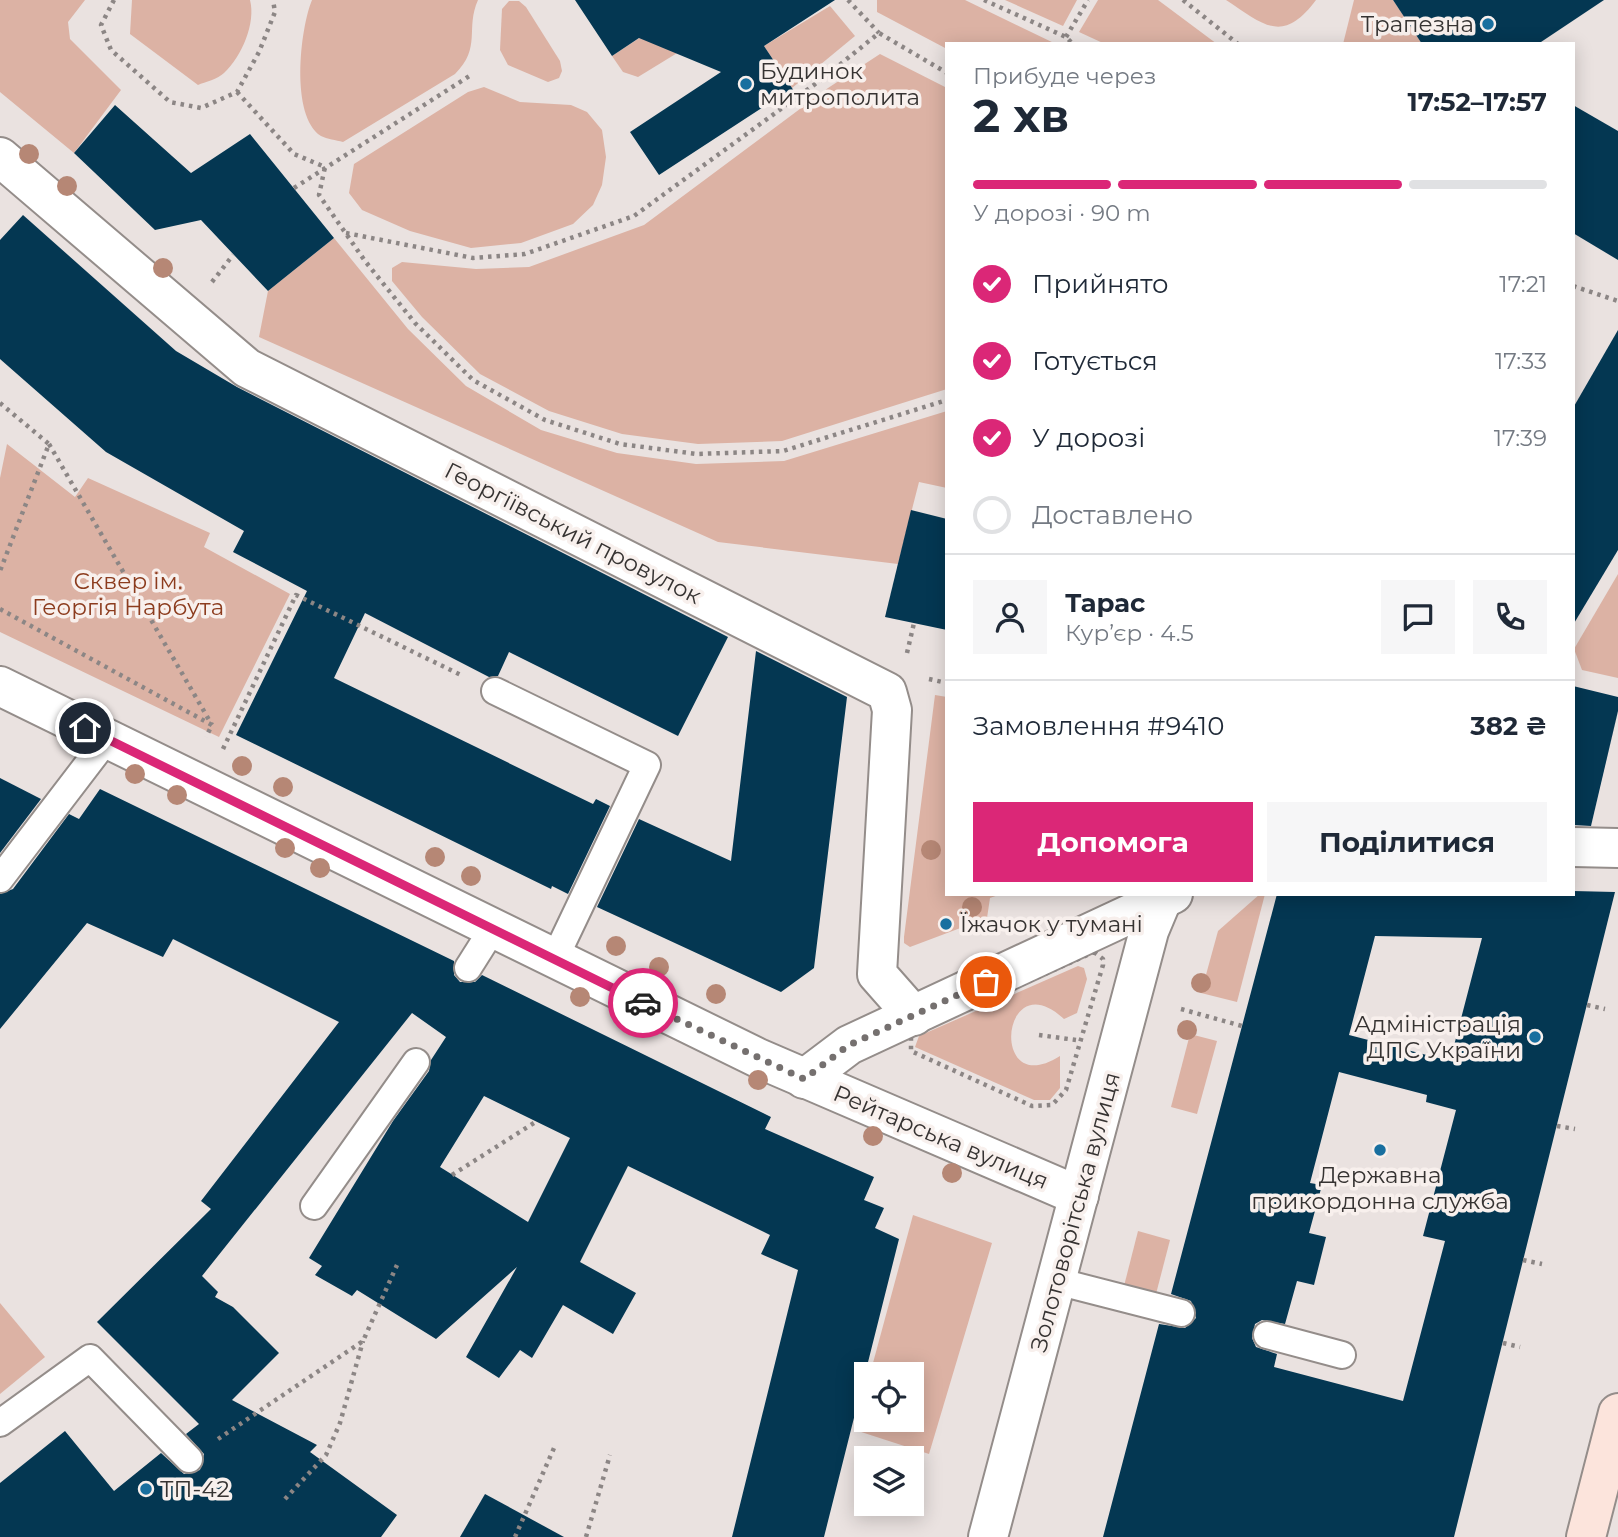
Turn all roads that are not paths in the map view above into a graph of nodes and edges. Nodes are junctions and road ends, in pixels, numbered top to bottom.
1 (0, 157) edge
2 (0, 686) edge
3 (495, 691) road end
4 (107, 739) junction
5 (1575, 847) edge
6 (1618, 848) edge
7 (0, 879) edge
8 (1168, 897) edge
9 (492, 930) junction
10 (554, 960) junction
11 (468, 968) dead end
12 (914, 1016) junction
13 (416, 1062) dead end
14 (804, 1079) junction
15 (1079, 1196) junction
16 (314, 1206) dead end
17 (1056, 1281) junction
18 (1181, 1313) dead end
19 (1267, 1335) dead end
20 (1342, 1355) dead end
21 (1618, 1413) edge
22 (0, 1423) edge
23 (189, 1459) road end
24 (988, 1537) edge
25 (1586, 1537) edge

1 - 12 street, Георгіївський провулок
2 - 4 street, Рейтарська вулиця
3 - 10 lane
4 - 7 lane
4 - 9 street, Рейтарська вулиця
5 - 6 street
8 - 12 street, Рейтарська вулиця
8 - 15 street, Золотоворітська вулиця
9 - 10 street, Рейтарська вулиця
9 - 11 lane
10 - 14 street, Рейтарська вулиця
12 - 14 street, Рейтарська вулиця
13 - 16 lane
14 - 15 street, Рейтарська вулиця
15 - 17 street, Золотоворітська вулиця
17 - 18 lane
17 - 24 street, Золотоворітська вулиця
19 - 20 lane
21 - 25 main road
22 - 23 lane

